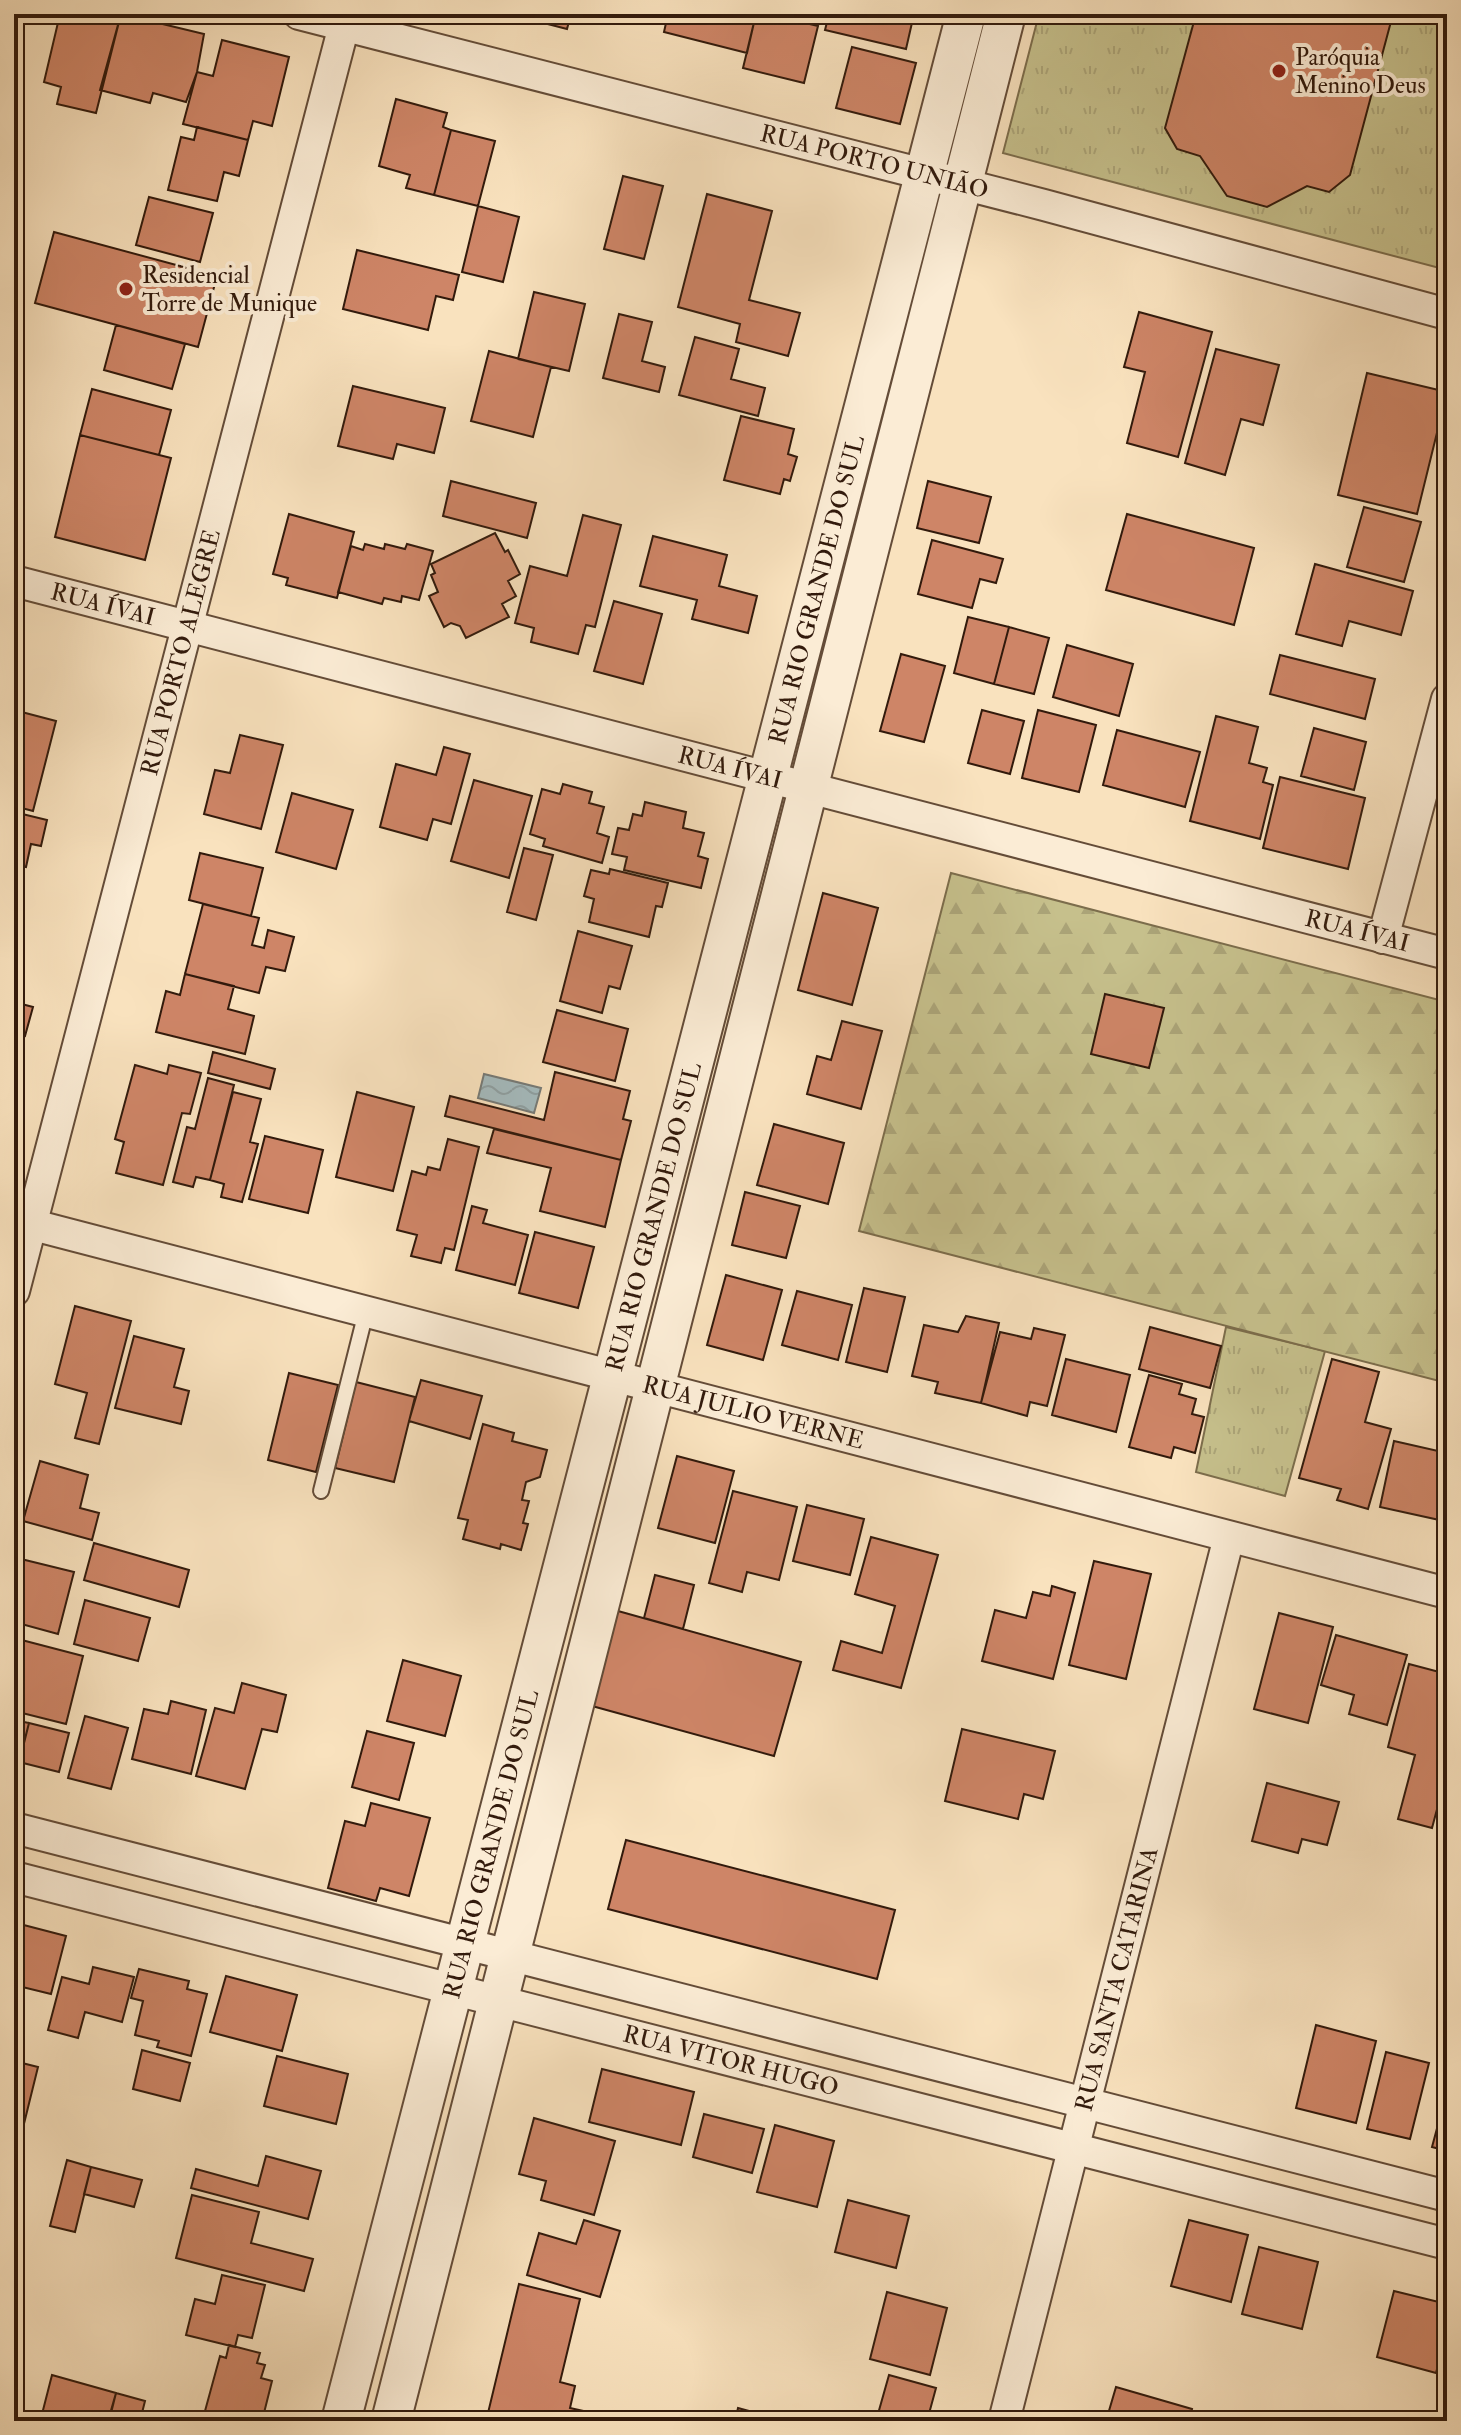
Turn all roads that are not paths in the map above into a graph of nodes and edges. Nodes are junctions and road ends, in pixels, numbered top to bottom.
1 (299, 14) edge
2 (966, 14) edge
3 (1006, 14) edge
4 (346, 20) edge
5 (924, 176) junction
6 (963, 186) junction
7 (1447, 314) edge
8 (14, 581) edge
9 (188, 626) junction
10 (1447, 699) edge
11 (768, 778) junction
12 (809, 788) junction
13 (1383, 938) junction
14 (1447, 954) edge
15 (23, 1222) edge
16 (14, 1291) edge
17 (366, 1312) junction
18 (612, 1377) junction
19 (655, 1387) junction
20 (321, 1491) dead end
21 (1229, 1537) junction
22 (1447, 1593) edge
23 (14, 1828) edge
24 (14, 1877) edge
25 (465, 1944) junction
26 (510, 1956) junction
27 (453, 1989) junction
28 (498, 2000) junction
29 (1085, 2103) junction
30 (1073, 2149) junction
31 (1447, 2196) edge
32 (1447, 2244) edge
33 (341, 2421) edge
34 (391, 2421) edge
35 (1004, 2421) edge

1 - 4 street, RUA PORTO UNIÃO
2 - 5 street, RUA RIO GRANDE DO SUL
3 - 6 street, RUA RIO GRANDE DO SUL
4 - 5 street, RUA PORTO UNIÃO
4 - 9 street, RUA PORTO ALEGRE
5 - 6 street, RUA PORTO UNIÃO
5 - 11 street, RUA RIO GRANDE DO SUL
6 - 7 street, RUA PORTO UNIÃO
6 - 12 street, RUA RIO GRANDE DO SUL
8 - 9 street, RUA ÍVAI
9 - 11 street, RUA ÍVAI
9 - 15 street, RUA PORTO ALEGRE
10 - 13 street
11 - 12 street, RUA ÍVAI
11 - 18 street, RUA RIO GRANDE DO SUL
12 - 13 street, RUA ÍVAI
12 - 19 street, RUA RIO GRANDE DO SUL
13 - 14 street, RUA ÍVAI
15 - 16 street, RUA PORTO ALEGRE
15 - 17 street, RUA JULIO VERNE
17 - 18 street, RUA JULIO VERNE
17 - 20 lane
18 - 19 street, RUA JULIO VERNE
18 - 25 street, RUA RIO GRANDE DO SUL
19 - 21 street, RUA JULIO VERNE
19 - 26 street, RUA RIO GRANDE DO SUL
21 - 22 street, RUA JULIO VERNE
21 - 29 street, RUA SANTA CATARINA
23 - 25 street, RUA VITOR HUGO
24 - 27 street, RUA VITOR HUGO
25 - 26 street, RUA VITOR HUGO
25 - 27 street, RUA RIO GRANDE DO SUL
26 - 28 street, RUA RIO GRANDE DO SUL
26 - 29 street, RUA VITOR HUGO
27 - 28 street, RUA VITOR HUGO
27 - 33 street, RUA RIO GRANDE DO SUL
28 - 30 street, RUA VITOR HUGO
28 - 34 street, RUA RIO GRANDE DO SUL
29 - 30 street, RUA SANTA CATARINA
29 - 31 street, RUA VITOR HUGO
30 - 32 street, RUA VITOR HUGO
30 - 35 street, RUA SANTA CATARINA

